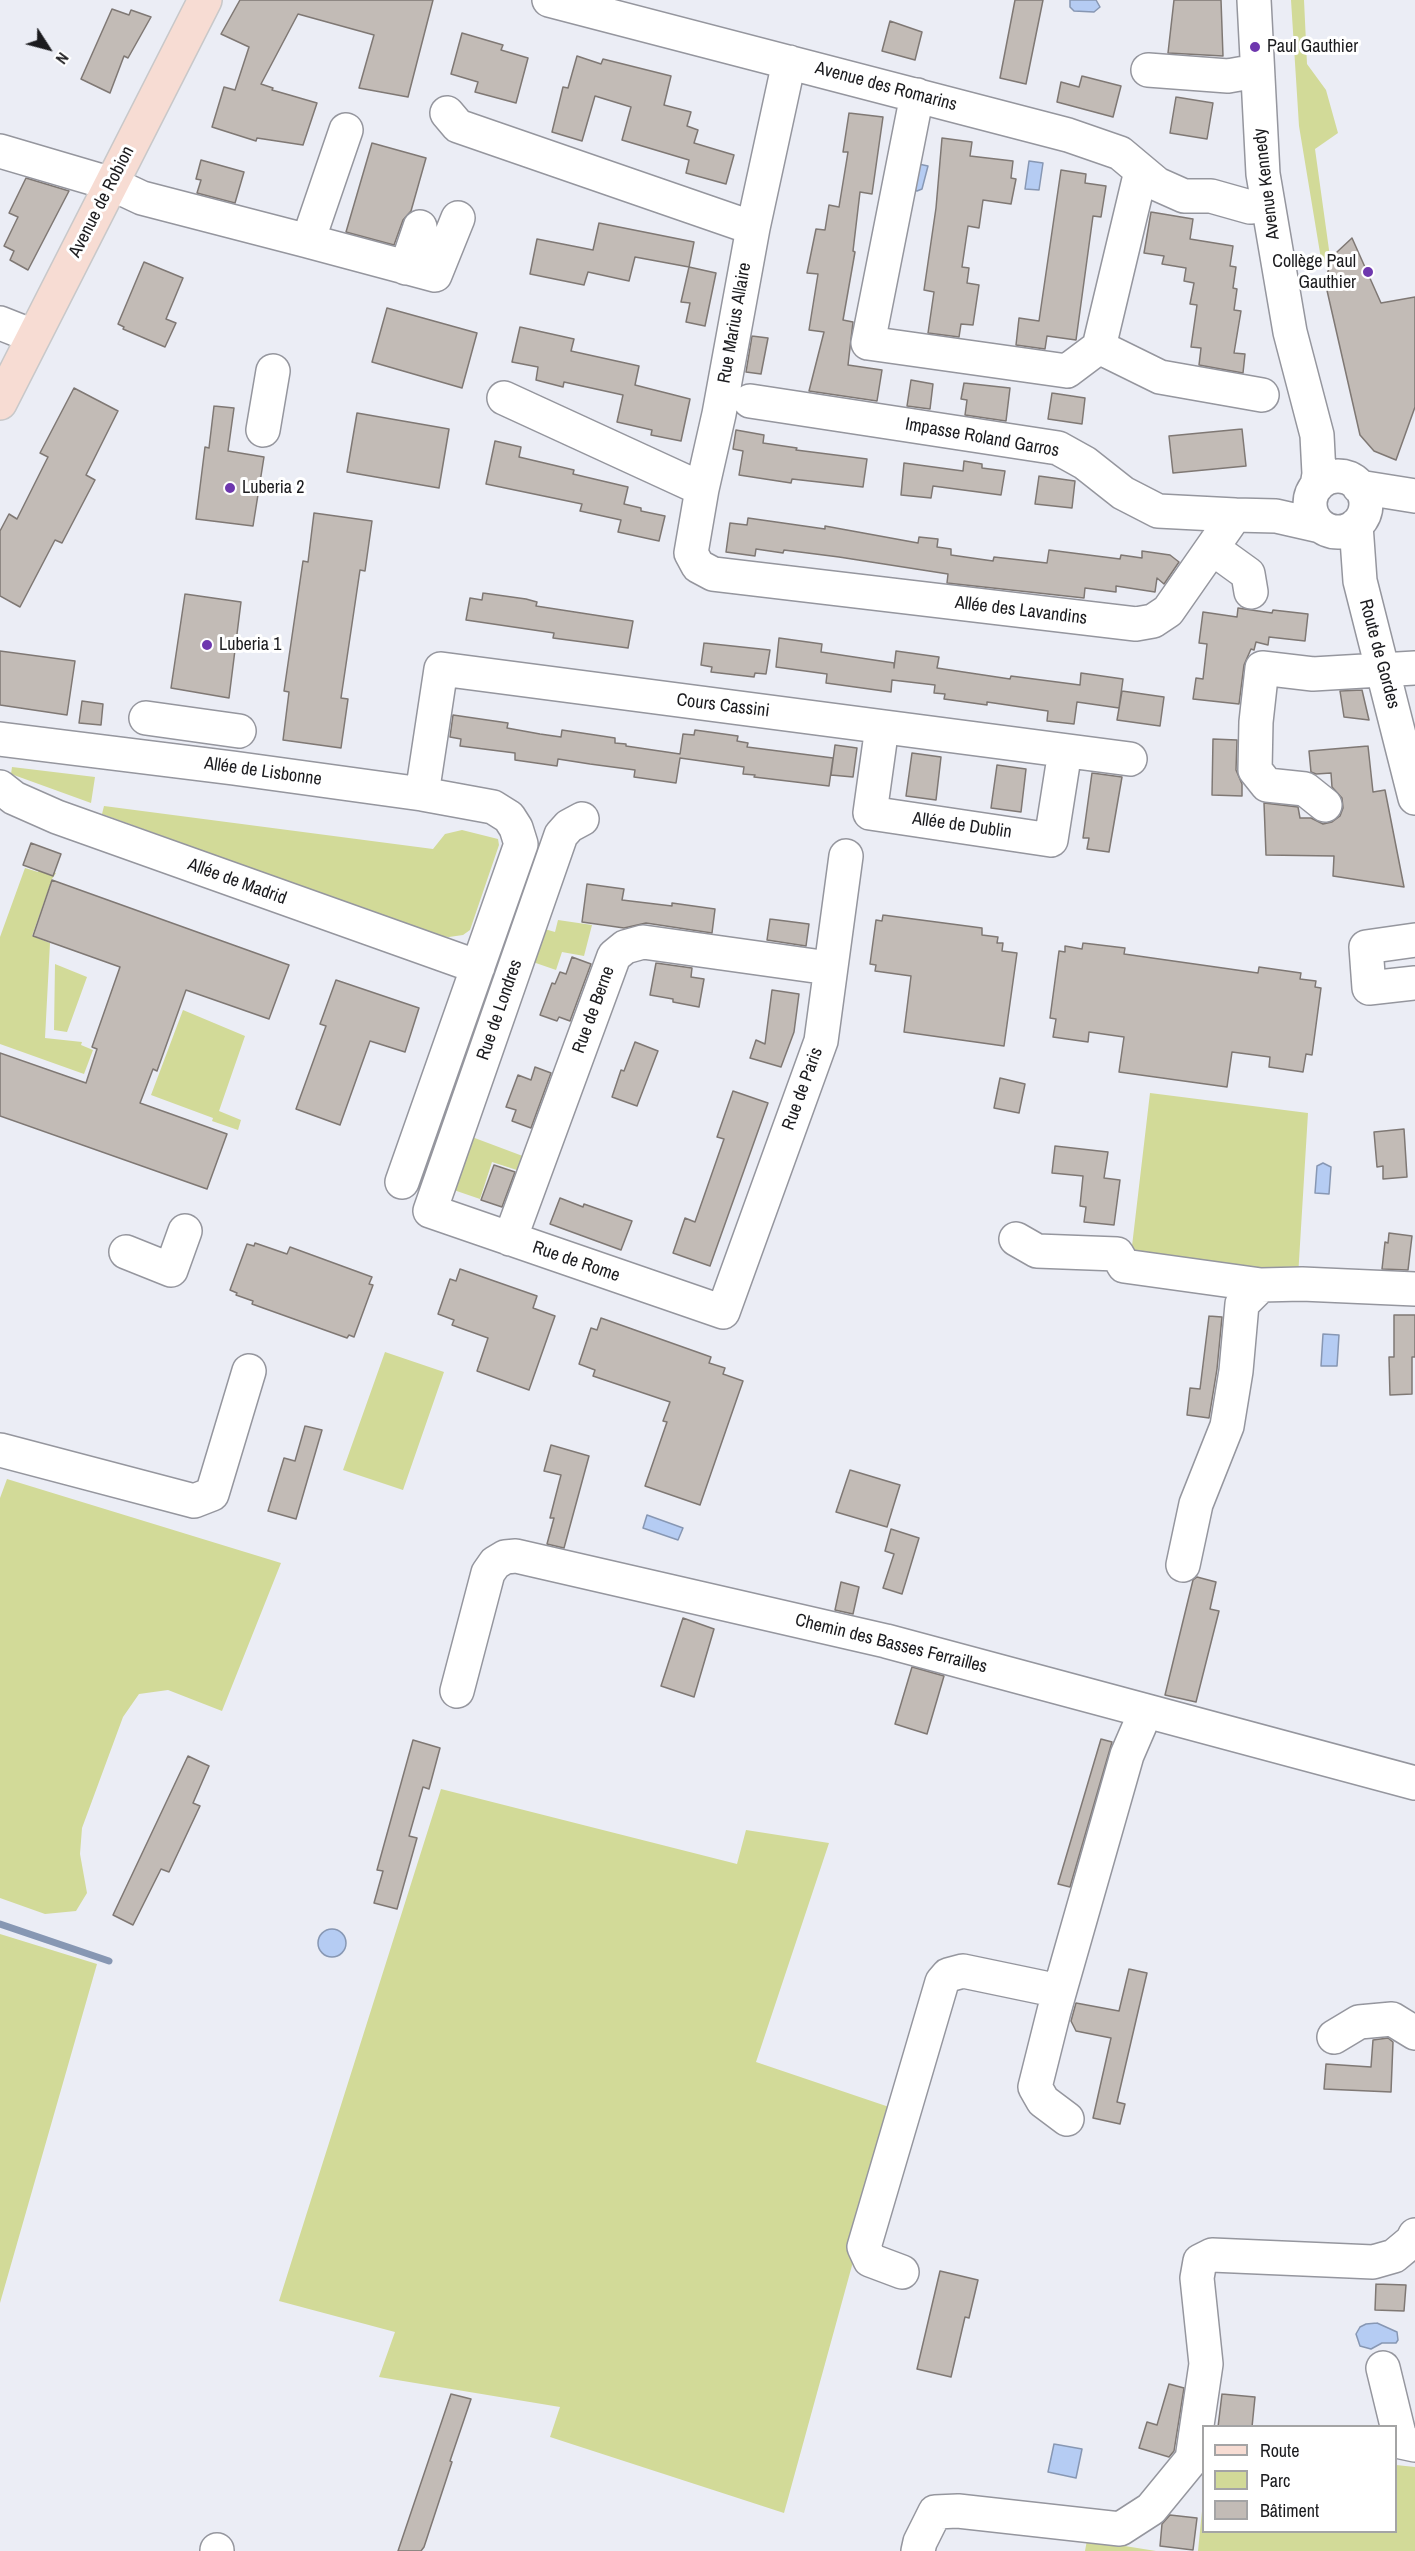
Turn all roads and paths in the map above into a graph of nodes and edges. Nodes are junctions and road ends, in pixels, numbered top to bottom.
1 (181, 0) edge
2 (205, 0) edge
3 (549, 0) edge
4 (1254, 0) edge
5 (789, 62) junction
6 (1148, 70) dead end
7 (1257, 71) junction
8 (917, 95) junction
9 (447, 113) dead end
10 (346, 130) dead end
11 (0, 151) edge
12 (1141, 171) junction
13 (102, 182) junction
14 (1265, 189) junction
15 (459, 218) dead end
16 (420, 227) dead end
17 (753, 228) junction
18 (308, 241) junction
19 (406, 268) junction
20 (18, 330) edge
21 (1099, 347) junction
22 (273, 371) dead end
23 (0, 374) edge
24 (1262, 395) dead end
25 (504, 398) dead end
26 (750, 401) dead end
27 (0, 403) edge
28 (263, 430) dead end
29 (702, 489) junction
30 (1410, 496) edge
31 (1338, 506) junction
32 (1235, 515) junction
33 (1212, 548) junction
34 (713, 574) joint
35 (1251, 592) dead end
36 (1399, 670) edge
37 (1404, 717) edge
38 (146, 718) dead end
39 (882, 727) junction
40 (238, 731) dead end
41 (0, 739) edge
42 (1065, 751) junction
43 (1130, 759) dead end
44 (0, 787) edge
45 (422, 794) junction
46 (1415, 798) edge
47 (1325, 805) dead end
48 (582, 819) dead end
49 (846, 856) dead end
50 (1415, 940) edge
51 (478, 967) junction
52 (829, 968) junction
53 (1415, 983) edge
54 (402, 1182) dead end
55 (430, 1211) joint
56 (185, 1231) dead end
57 (510, 1239) junction
58 (1016, 1239) dead end
59 (126, 1252) dead end
60 (1261, 1285) junction
61 (1415, 1289) edge
62 (723, 1312) joint
63 (249, 1371) dead end
64 (0, 1450) edge
65 (1183, 1565) dead end
66 (457, 1691) dead end
67 (1146, 1711) junction
68 (1415, 1783) edge
69 (1059, 1991) junction
70 (1415, 2033) edge
71 (1334, 2037) dead end
72 (1067, 2119) dead end
73 (1415, 2235) edge
74 (902, 2272) dead end
75 (1383, 2368) dead end
76 (1397, 2425) edge
77 (1397, 2426) edge
78 (1415, 2445) edge
79 (918, 2551) edge

1 - 13 main road, Avenue de Robion
2 - 13 main road, Avenue de Robion
3 - 5 street, Avenue des Romarins
4 - 7 street, Avenue Kennedy
5 - 8 street, Avenue des Romarins
5 - 17 street, Rue Marius Allaire
6 - 7 street
7 - 14 street, Avenue Kennedy
8 - 12 street, Avenue des Romarins
8 - 21 street
9 - 17 street
10 - 18 street
11 - 13 street
12 - 14 street, Avenue des Romarins
12 - 21 street
13 - 18 street
13 - 20 main road, Avenue de Robion
14 - 31 street, Avenue Kennedy
15 - 19 street
16 - 19 street
17 - 29 street, Rue Marius Allaire
18 - 19 street
20 - 23 main road, Avenue de Robion
20 - 27 main road, Avenue de Robion
21 - 24 street
22 - 28 street
25 - 29 street
26 - 32 street, Impasse Roland Garros
29 - 34 street, Rue Marius Allaire
30 - 31 street
31 - 32 street
31 - 36 street, Route de Gordes
32 - 33 street, Allée des Lavandins
33 - 34 street, Allée des Lavandins
33 - 35 street
36 - 37 street, Route de Gordes
36 - 47 street
37 - 46 street, Route de Gordes
38 - 40 street
39 - 42 street, Cours Cassini
39 - 42 street, Allée de Dublin
39 - 45 street, Cours Cassini
41 - 45 street, Allée de Lisbonne
42 - 43 street, Cours Cassini
44 - 51 street, Allée de Madrid
45 - 51 street, Allée de Lisbonne
48 - 55 street, Rue de Londres
49 - 52 street, Rue de Paris
50 - 53 street
51 - 54 street
52 - 57 street, Rue de Berne
52 - 62 street, Rue de Paris
55 - 57 street, Rue de Rome
56 - 59 street
57 - 62 street, Rue de Rome
58 - 60 street
60 - 61 street
60 - 65 street
63 - 64 street
66 - 67 street, Chemin des Basses Ferrailles
67 - 68 street, Chemin des Basses Ferrailles
67 - 69 street
69 - 72 street
69 - 74 street
70 - 71 street
73 - 79 street
75 - 76 street
77 - 78 street

